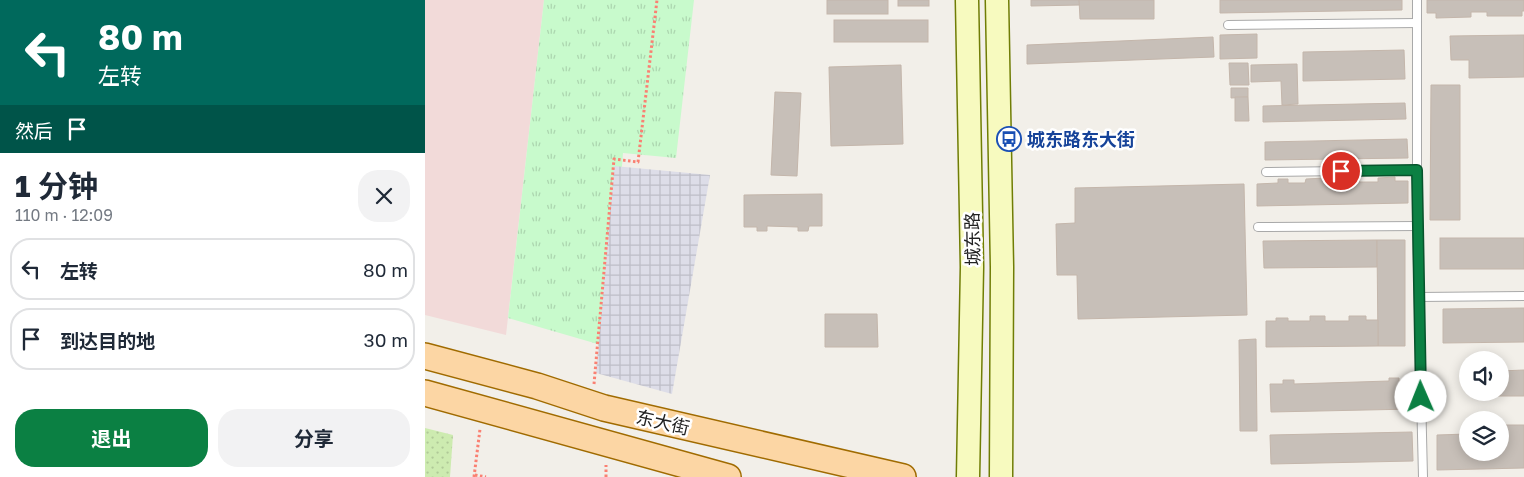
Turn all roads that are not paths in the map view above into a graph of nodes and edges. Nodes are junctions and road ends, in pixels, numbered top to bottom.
1 (967, 0) edge
2 (997, 0) edge
3 (1417, 0) edge
4 (1417, 23) junction
5 (1228, 25) dead end
6 (1417, 170) junction
7 (1266, 172) dead end
8 (1417, 226) junction
9 (1258, 228) dead end
10 (1524, 296) edge
11 (1419, 297) junction
12 (425, 356) edge
13 (425, 393) edge
14 (728, 477) edge
15 (903, 477) edge
16 (968, 477) edge
17 (1001, 477) edge
18 (1423, 477) edge

1 - 16 main road, 城东路
2 - 17 main road, 城东路
3 - 4 lane
4 - 5 lane
4 - 6 lane
6 - 7 lane
6 - 8 lane
8 - 9 lane
8 - 11 lane
10 - 11 lane
11 - 18 lane
12 - 15 main road, 东大街
13 - 14 main road, 东大街

